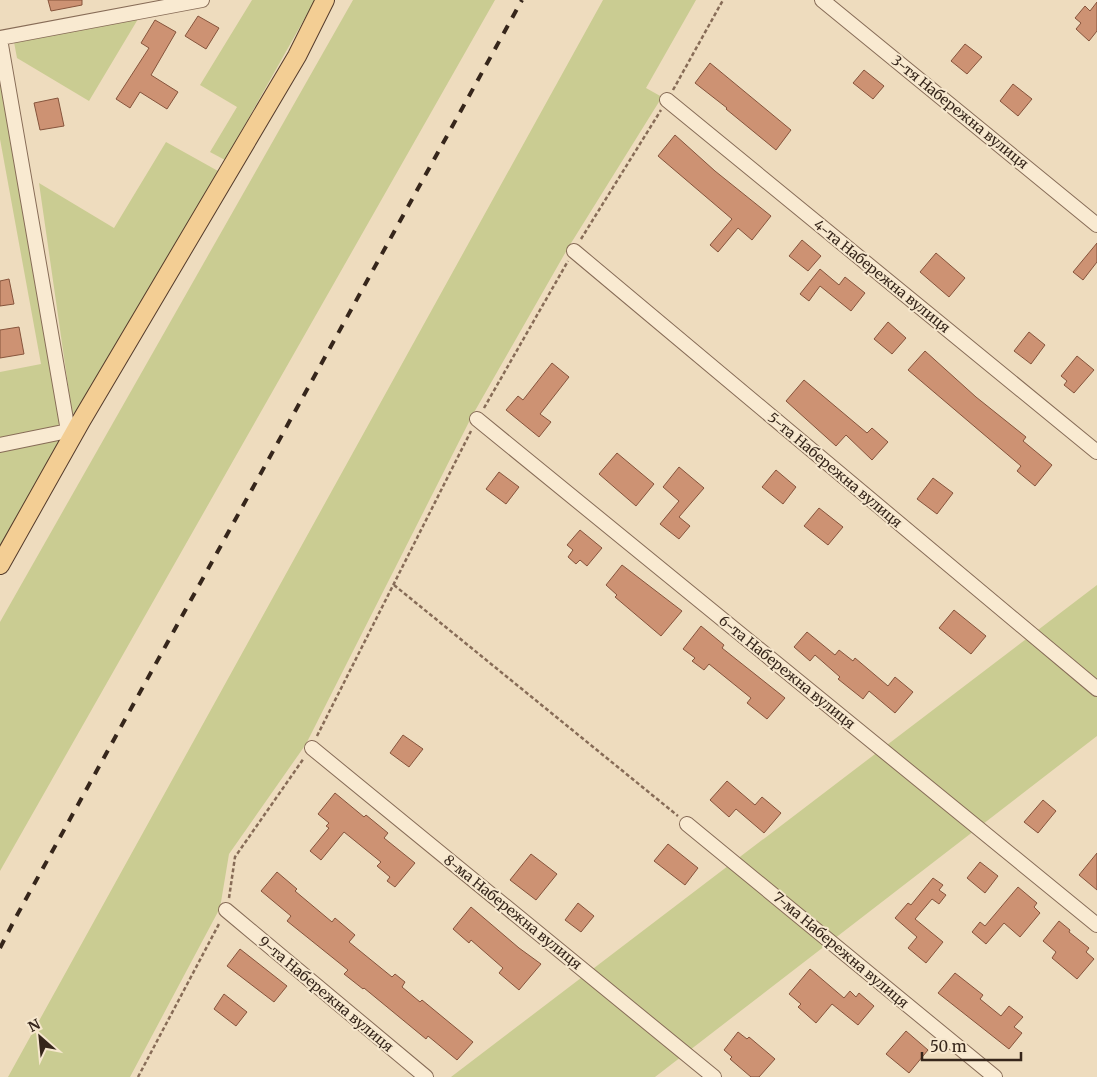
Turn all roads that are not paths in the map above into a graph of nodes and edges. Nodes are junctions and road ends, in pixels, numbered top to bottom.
1 (202, 0) edge
2 (325, 0) edge
3 (822, 0) edge
4 (184, 2) edge
5 (0, 38) edge
6 (667, 100) road end
7 (1097, 225) edge
8 (574, 251) road end
9 (477, 419) road end
10 (74, 426) junction
11 (0, 445) edge
12 (1097, 452) edge
13 (0, 565) edge
14 (1097, 689) edge
15 (312, 748) road end
16 (687, 824) road end
17 (226, 910) road end
18 (1097, 925) edge
19 (426, 1077) edge
20 (714, 1077) edge
21 (994, 1077) edge

1 - 4 street
2 - 10 main road
3 - 7 street, 3-тя Набережна вулиця
4 - 5 street
5 - 10 street
6 - 12 street, 4-та Набережна вулиця
8 - 14 street, 5-та Набережна вулиця
9 - 18 street, 6-та Набережна вулиця
10 - 11 street
10 - 13 main road
15 - 20 street, 8-ма Набережна вулиця
16 - 21 street, 7-ма Набережна вулиця
17 - 19 street, 9-та Набережна вулиця

